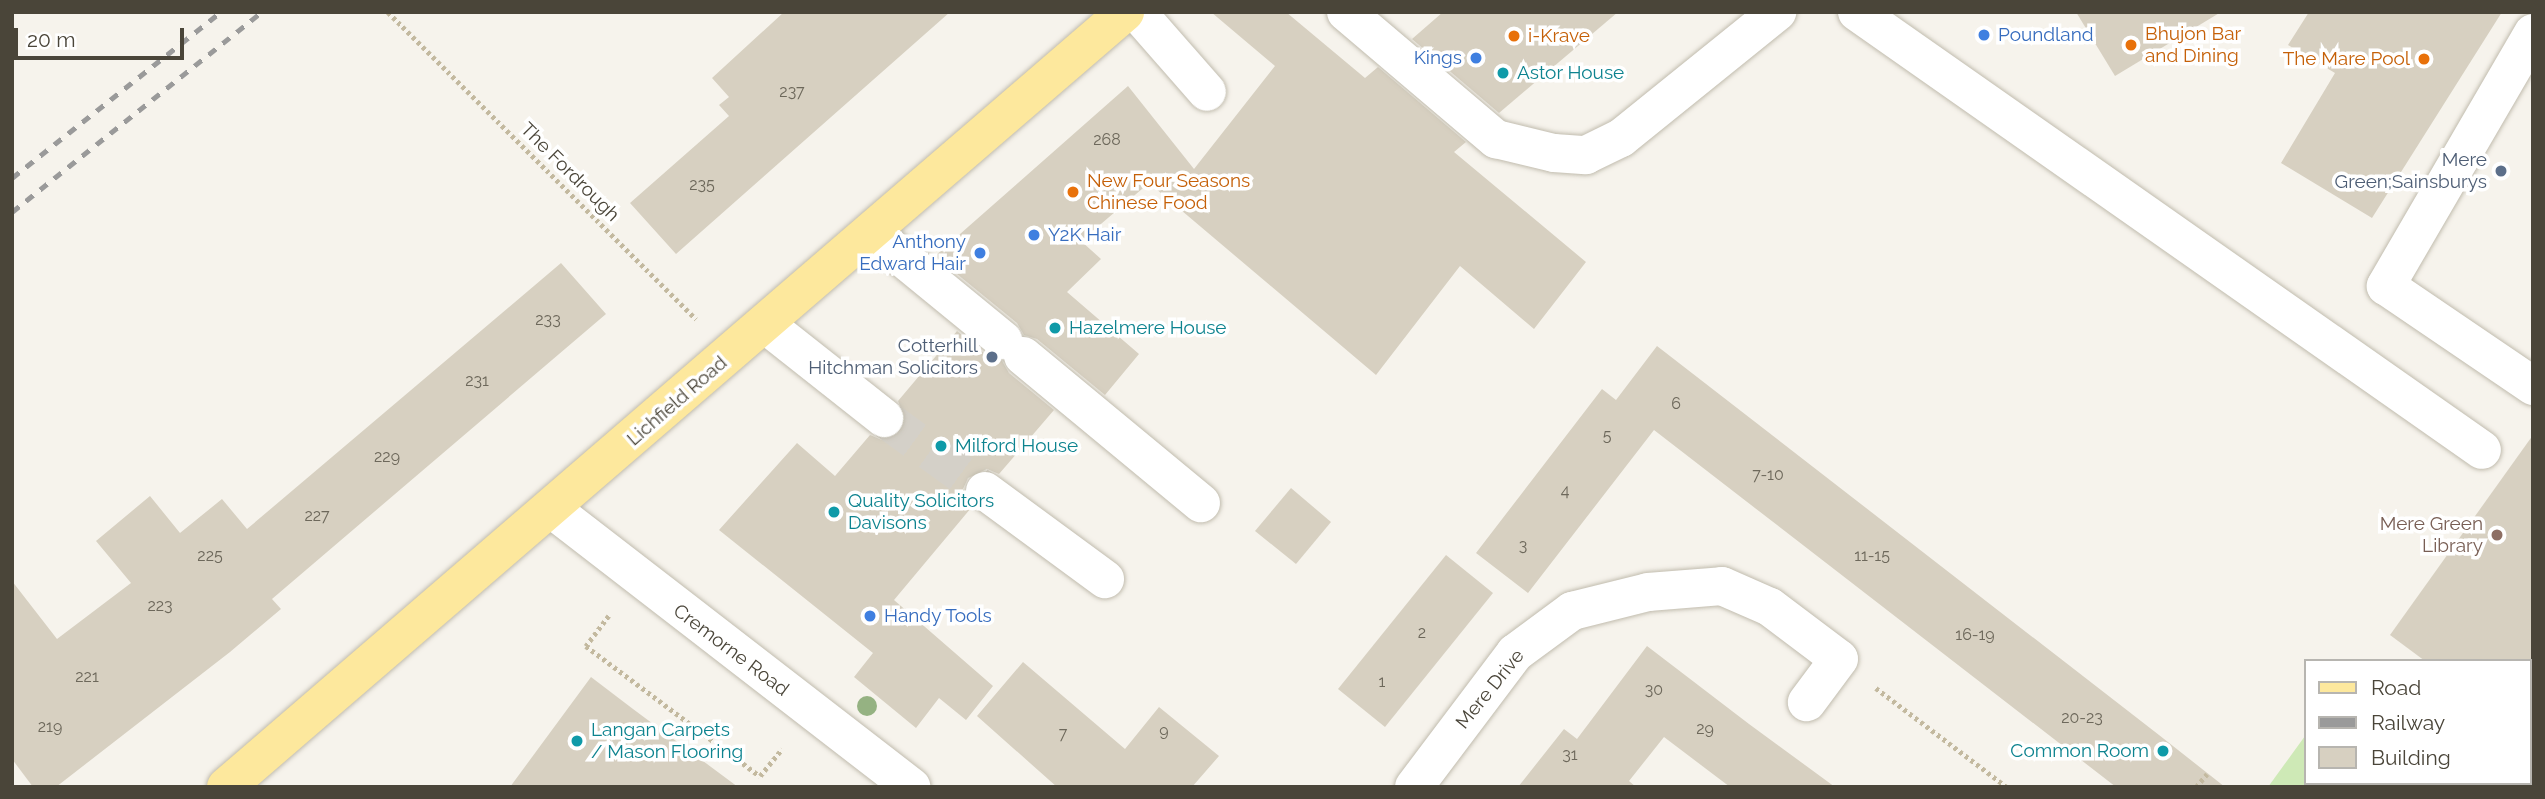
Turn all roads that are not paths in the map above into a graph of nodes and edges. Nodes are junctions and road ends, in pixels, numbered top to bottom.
1 (1125, 12) edge
2 (1137, 12) edge
3 (1346, 12) edge
4 (1777, 12) edge
5 (1857, 12) edge
6 (2533, 33) edge
7 (1207, 92) dead end
8 (871, 232) junction
9 (765, 324) junction
10 (2533, 386) edge
11 (884, 418) tunnel mouth
12 (2482, 450) dead end
13 (985, 491) tunnel mouth
14 (1201, 503) dead end
15 (553, 510) junction
16 (1105, 579) dead end
17 (1807, 702) dead end
18 (226, 787) edge
19 (912, 787) edge
20 (1414, 787) edge

1 - 8 main road, Lichfield Road
2 - 7 street
3 - 4 street
5 - 12 street
6 - 10 street
8 - 9 main road, Lichfield Road
8 - 14 street
9 - 11 street
9 - 15 main road, Lichfield Road
13 - 16 street
15 - 18 main road, Lichfield Road
15 - 19 street, Cremorne Road
17 - 20 street, Mere Drive

